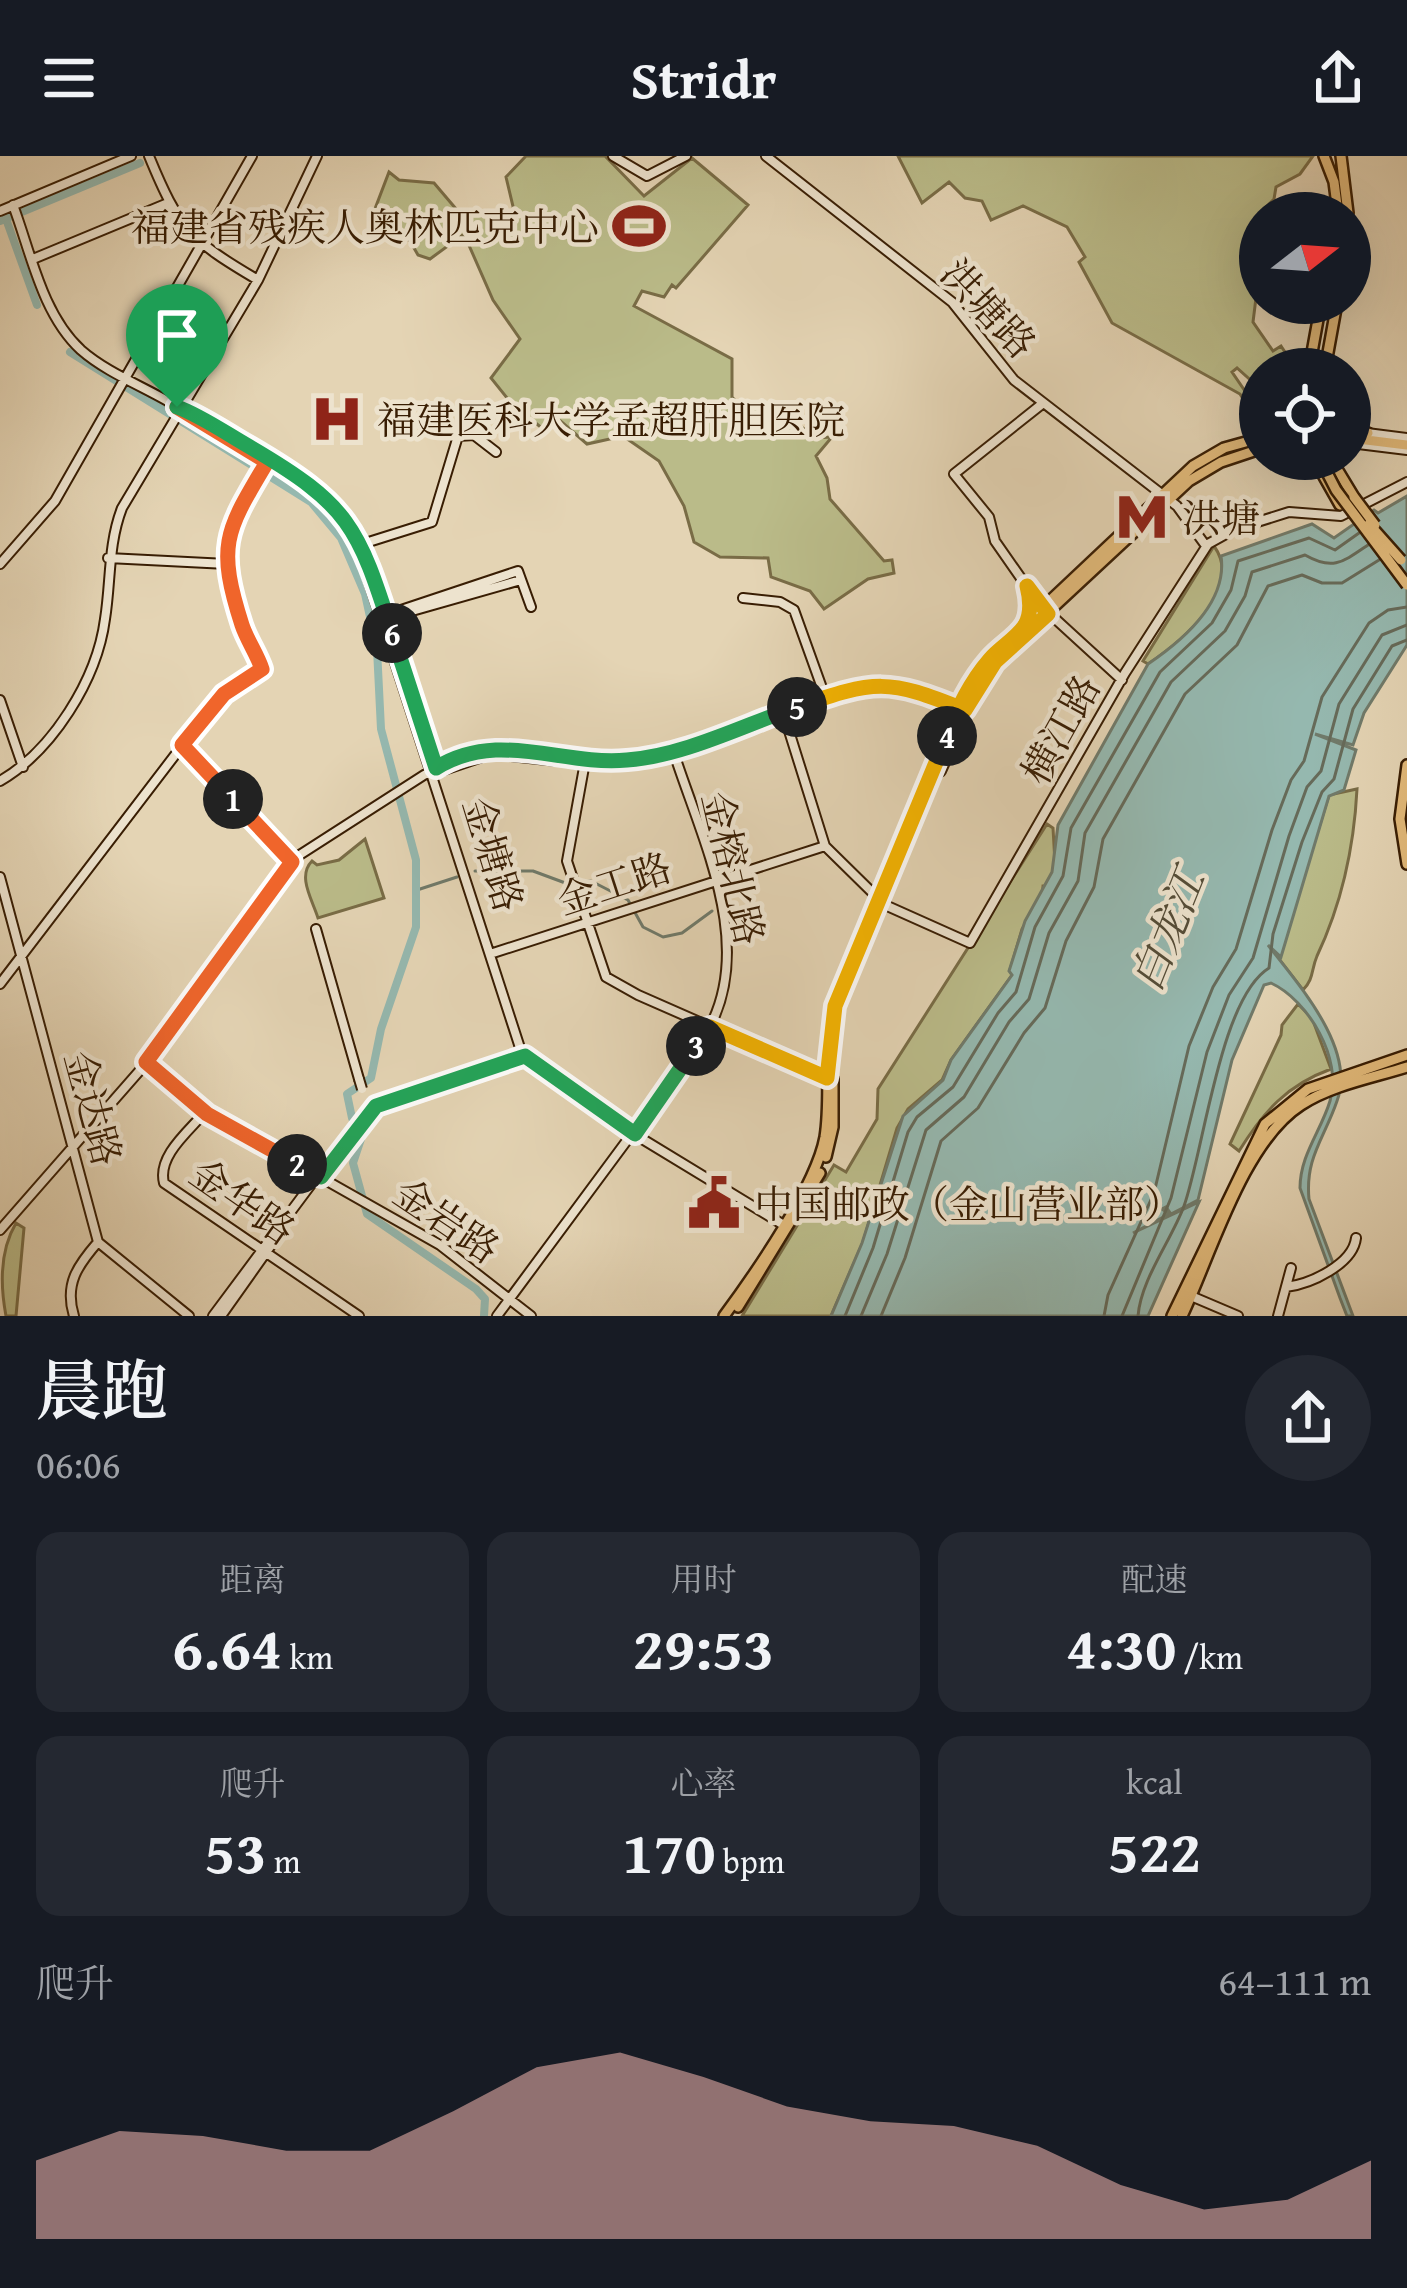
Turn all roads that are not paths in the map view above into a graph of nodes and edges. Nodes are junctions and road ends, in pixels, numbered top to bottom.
1 (131, 156) edge
2 (149, 156) edge
3 (252, 156) edge
4 (315, 156) edge
5 (614, 156) edge
6 (686, 156) edge
7 (766, 156) edge
8 (1324, 156) edge
9 (1341, 156) edge
10 (1335, 192) edge
11 (1345, 192) edge
12 (168, 203) junction
13 (0, 211) edge
14 (15, 212) junction
15 (203, 248) junction
16 (33, 259) junction
17 (256, 279) junction
18 (124, 386) junction
19 (1042, 404) junction
20 (175, 412) junction
21 (1371, 434) edge
22 (1371, 440) edge
23 (1407, 444) edge
24 (1371, 445) edge
25 (1239, 450) edge
26 (1239, 451) edge
27 (496, 452) dead end
28 (262, 470) junction
29 (1332, 480) edge
30 (1338, 480) edge
31 (1343, 480) edge
32 (1407, 482) edge
33 (1166, 497) junction
34 (361, 545) junction
35 (1206, 546) junction
36 (109, 558) junction
37 (0, 564) edge
38 (227, 564) junction
39 (1402, 566) edge
40 (1407, 585) edge
41 (1027, 586) junction
42 (743, 598) dead end
43 (531, 607) dead end
44 (1045, 611) junction
45 (387, 617) junction
46 (1025, 626) junction
47 (1122, 680) junction
48 (826, 699) junction
49 (0, 700) edge
50 (961, 712) junction
51 (784, 715) junction
52 (182, 745) junction
53 (674, 751) junction
54 (585, 762) junction
55 (22, 765) junction
56 (1407, 769) edge
57 (435, 771) junction
58 (0, 779) edge
59 (1405, 791) edge
60 (1407, 836) edge
61 (825, 846) junction
62 (293, 864) junction
63 (1407, 865) edge
64 (0, 877) edge
65 (715, 882) junction
66 (883, 903) junction
67 (587, 923) junction
68 (316, 929) dead end
69 (492, 953) junction
70 (22, 954) junction
71 (0, 984) edge
72 (710, 1027) junction
73 (525, 1055) junction
74 (1407, 1061) edge
75 (146, 1062) junction
76 (827, 1078) junction
77 (1324, 1088) junction
78 (370, 1108) junction
79 (1286, 1110) junction
80 (205, 1112) junction
81 (635, 1134) junction
82 (74, 1146) junction
83 (319, 1176) junction
84 (785, 1226) junction
85 (0, 1233) edge
86 (1356, 1238) dead end
87 (98, 1242) junction
88 (262, 1253) junction
89 (1291, 1268) dead end
90 (1286, 1287) junction
91 (1191, 1296) junction
92 (511, 1298) junction
93 (74, 1316) edge
94 (189, 1316) edge
95 (217, 1316) edge
96 (359, 1316) edge
97 (500, 1316) edge
98 (531, 1316) edge
99 (728, 1316) edge
100 (1172, 1316) edge
101 (1182, 1316) edge
102 (1238, 1316) edge
103 (1278, 1316) edge

1 - 14 street
2 - 12 street
3 - 15 street
4 - 17 street
5 - 6 street
7 - 19 street, 洪塘路
8 - 10 main road
9 - 11 main road
12 - 15 street
12 - 16 street
13 - 14 street
14 - 16 street
15 - 17 street
15 - 18 street
16 - 18 street
17 - 20 street
18 - 20 street
18 - 37 street
19 - 33 street, 洪塘路
19 - 41 street
20 - 28 street, 金塘路
20 - 34 street, 金塘路
20 - 36 street
21 - 23 street
22 - 23 main road
23 - 24 street
25 - 33 main road
26 - 33 main road
27 - 34 street
28 - 34 street, 金塘路
28 - 38 street
29 - 39 main road, bridge
30 - 39 main road, bridge
31 - 39 main road, bridge
32 - 35 street
33 - 35 street, 洪塘路
33 - 44 main road
34 - 45 street, 金塘路
34 - 57 street, 金塘路
35 - 47 street, 横江路
36 - 38 street
36 - 55 street
38 - 52 street
39 - 40 main road, bridge
41 - 44 street
41 - 46 street
42 - 48 street
43 - 45 street
44 - 46 main road
44 - 47 street
44 - 50 main road
45 - 57 street, 金塘路
46 - 50 main road
47 - 66 street, 横江路
48 - 50 street
48 - 51 street
48 - 53 street
49 - 55 street
50 - 66 main road
51 - 53 street
51 - 61 street
52 - 62 street
52 - 70 street
53 - 54 street
53 - 65 street, 金榕北路
54 - 57 street
54 - 67 street
55 - 58 street
56 - 59 main road
57 - 62 street
57 - 69 street, 金塘路
59 - 60 main road
59 - 63 main road
61 - 65 street, 金工路
61 - 66 street
62 - 75 street
64 - 70 street, 金达路
65 - 67 street, 金工路
65 - 72 street, 金榕北路
66 - 76 main road
66 - 84 main road
67 - 69 street, 金工路
67 - 72 street
68 - 78 street
69 - 73 street, 金塘路
70 - 71 street
70 - 82 street, 金达路
72 - 76 street
72 - 81 street, 金榕北路
73 - 78 street
73 - 81 street
74 - 77 main road
74 - 77 main road
75 - 80 street, 金岩路
75 - 82 street
76 - 84 main road
77 - 79 main road
77 - 79 main road
78 - 83 street
79 - 91 main road
79 - 100 main road
80 - 83 street, 金岩路
80 - 88 street, 金华路
81 - 84 street
81 - 92 street, 金榕北路
82 - 85 street
82 - 87 street, 金达路
83 - 88 street
83 - 92 street, 金岩路
84 - 99 main road
86 - 90 street
87 - 93 street
87 - 94 street
88 - 95 street
88 - 96 street, 金华路
89 - 90 street
90 - 103 street
91 - 101 main road
91 - 102 street
92 - 97 street, 金榕北路
92 - 98 street, 金岩路

